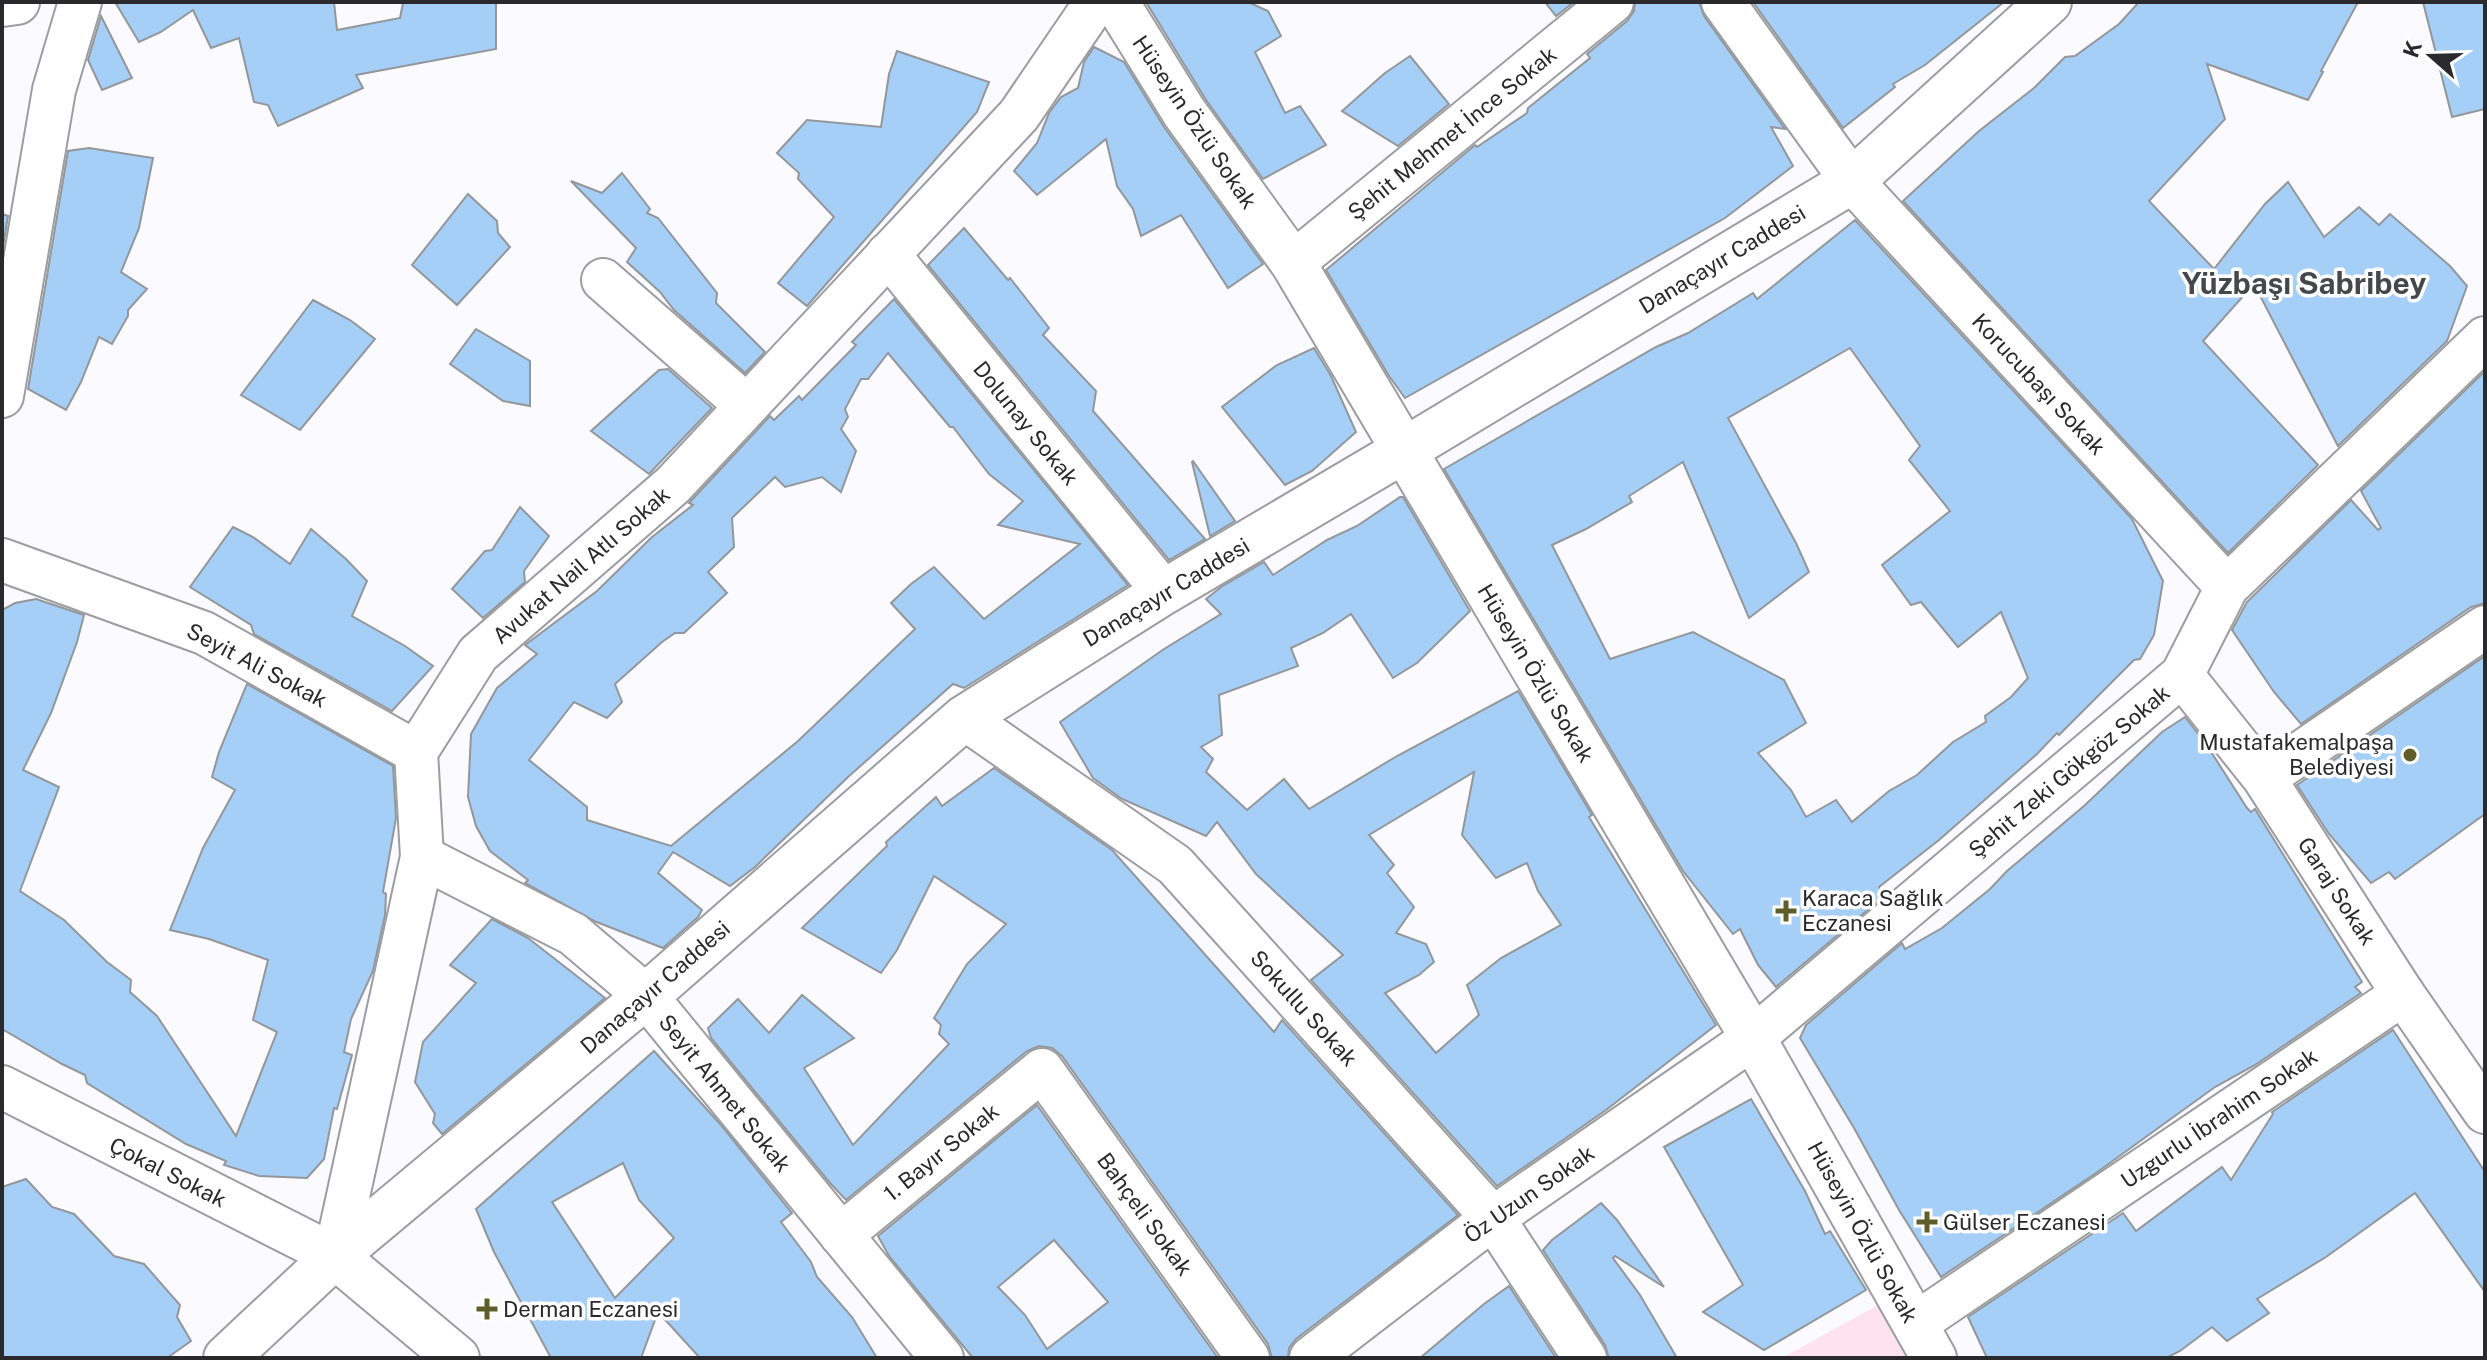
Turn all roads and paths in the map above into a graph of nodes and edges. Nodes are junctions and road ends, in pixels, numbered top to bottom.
1 (17, 2) edge
2 (80, 2) edge
3 (1096, 2) edge
4 (1116, 2) edge
5 (1612, 2) edge
6 (1723, 2) edge
7 (2049, 2) edge
8 (2, 4) edge
9 (1852, 181) junction
10 (888, 254) junction
11 (1293, 263) junction
12 (603, 280) dead end
13 (2485, 338) edge
14 (2, 396) edge
15 (747, 406) junction
16 (1403, 451) junction
17 (2, 560) edge
18 (2227, 587) junction
19 (1164, 592) junction
20 (2485, 627) edge
21 (2182, 675) junction
22 (964, 718) junction
23 (416, 752) junction
24 (2264, 778) junction
25 (422, 857) junction
26 (2403, 994) junction
27 (646, 996) junction
28 (1753, 1038) junction
29 (1042, 1070) joint
30 (8, 1098) edge
31 (2485, 1112) edge
32 (1493, 1218) junction
33 (841, 1235) junction
34 (335, 1256) junction
35 (1924, 1341) edge
36 (452, 1356) edge
37 (226, 1358) edge
38 (942, 1358) edge
39 (1248, 1358) edge
40 (1311, 1358) edge
41 (1585, 1358) edge

1 - 8 street
2 - 14 street
3 - 10 street, Avukat Nail Atlı Sokak
4 - 11 street, Hüseyin Özlü Sokak
5 - 11 street, Şehit Mehmet İnce Sokak
6 - 9 street
7 - 9 street, Danaçayır Caddesi
9 - 16 street, Danaçayır Caddesi
9 - 18 street, Korucubaşı Sokak
10 - 15 street, Avukat Nail Atlı Sokak
10 - 19 street, Dolunay Sokak
11 - 16 street, Hüseyin Özlü Sokak
12 - 15 street
13 - 18 street, Şehit Zeki Gökgöz Sokak
15 - 23 street, Avukat Nail Atlı Sokak
16 - 19 street, Danaçayır Caddesi
16 - 28 street, Hüseyin Özlü Sokak
17 - 23 street, Seyit Ali Sokak
18 - 21 street, Şehit Zeki Gökgöz Sokak
19 - 22 street, Danaçayır Caddesi
20 - 24 street
21 - 24 street, Garaj Sokak
21 - 28 street, Şehit Zeki Gökgöz Sokak
22 - 27 street, Danaçayır Caddesi
22 - 32 street, Sokullu Sokak
23 - 25 street
24 - 26 street, Garaj Sokak
25 - 27 street, Seyit Ahmet Sokak
25 - 34 street
26 - 31 street, Garaj Sokak
26 - 35 street, Uzgurlu İbrahim Sokak
27 - 33 street, Seyit Ahmet Sokak
27 - 34 street, Danaçayır Caddesi
28 - 32 street, Öz Uzun Sokak
28 - 35 street, Hüseyin Özlü Sokak
29 - 33 street, 1. Bayır Sokak
29 - 39 street, Bahçeli Sokak
30 - 34 street, Çokal Sokak
32 - 40 street, Öz Uzun Sokak
32 - 41 street, Sokullu Sokak
33 - 38 street, Seyit Ahmet Sokak
34 - 36 street
34 - 37 street, Danaçayır Caddesi

